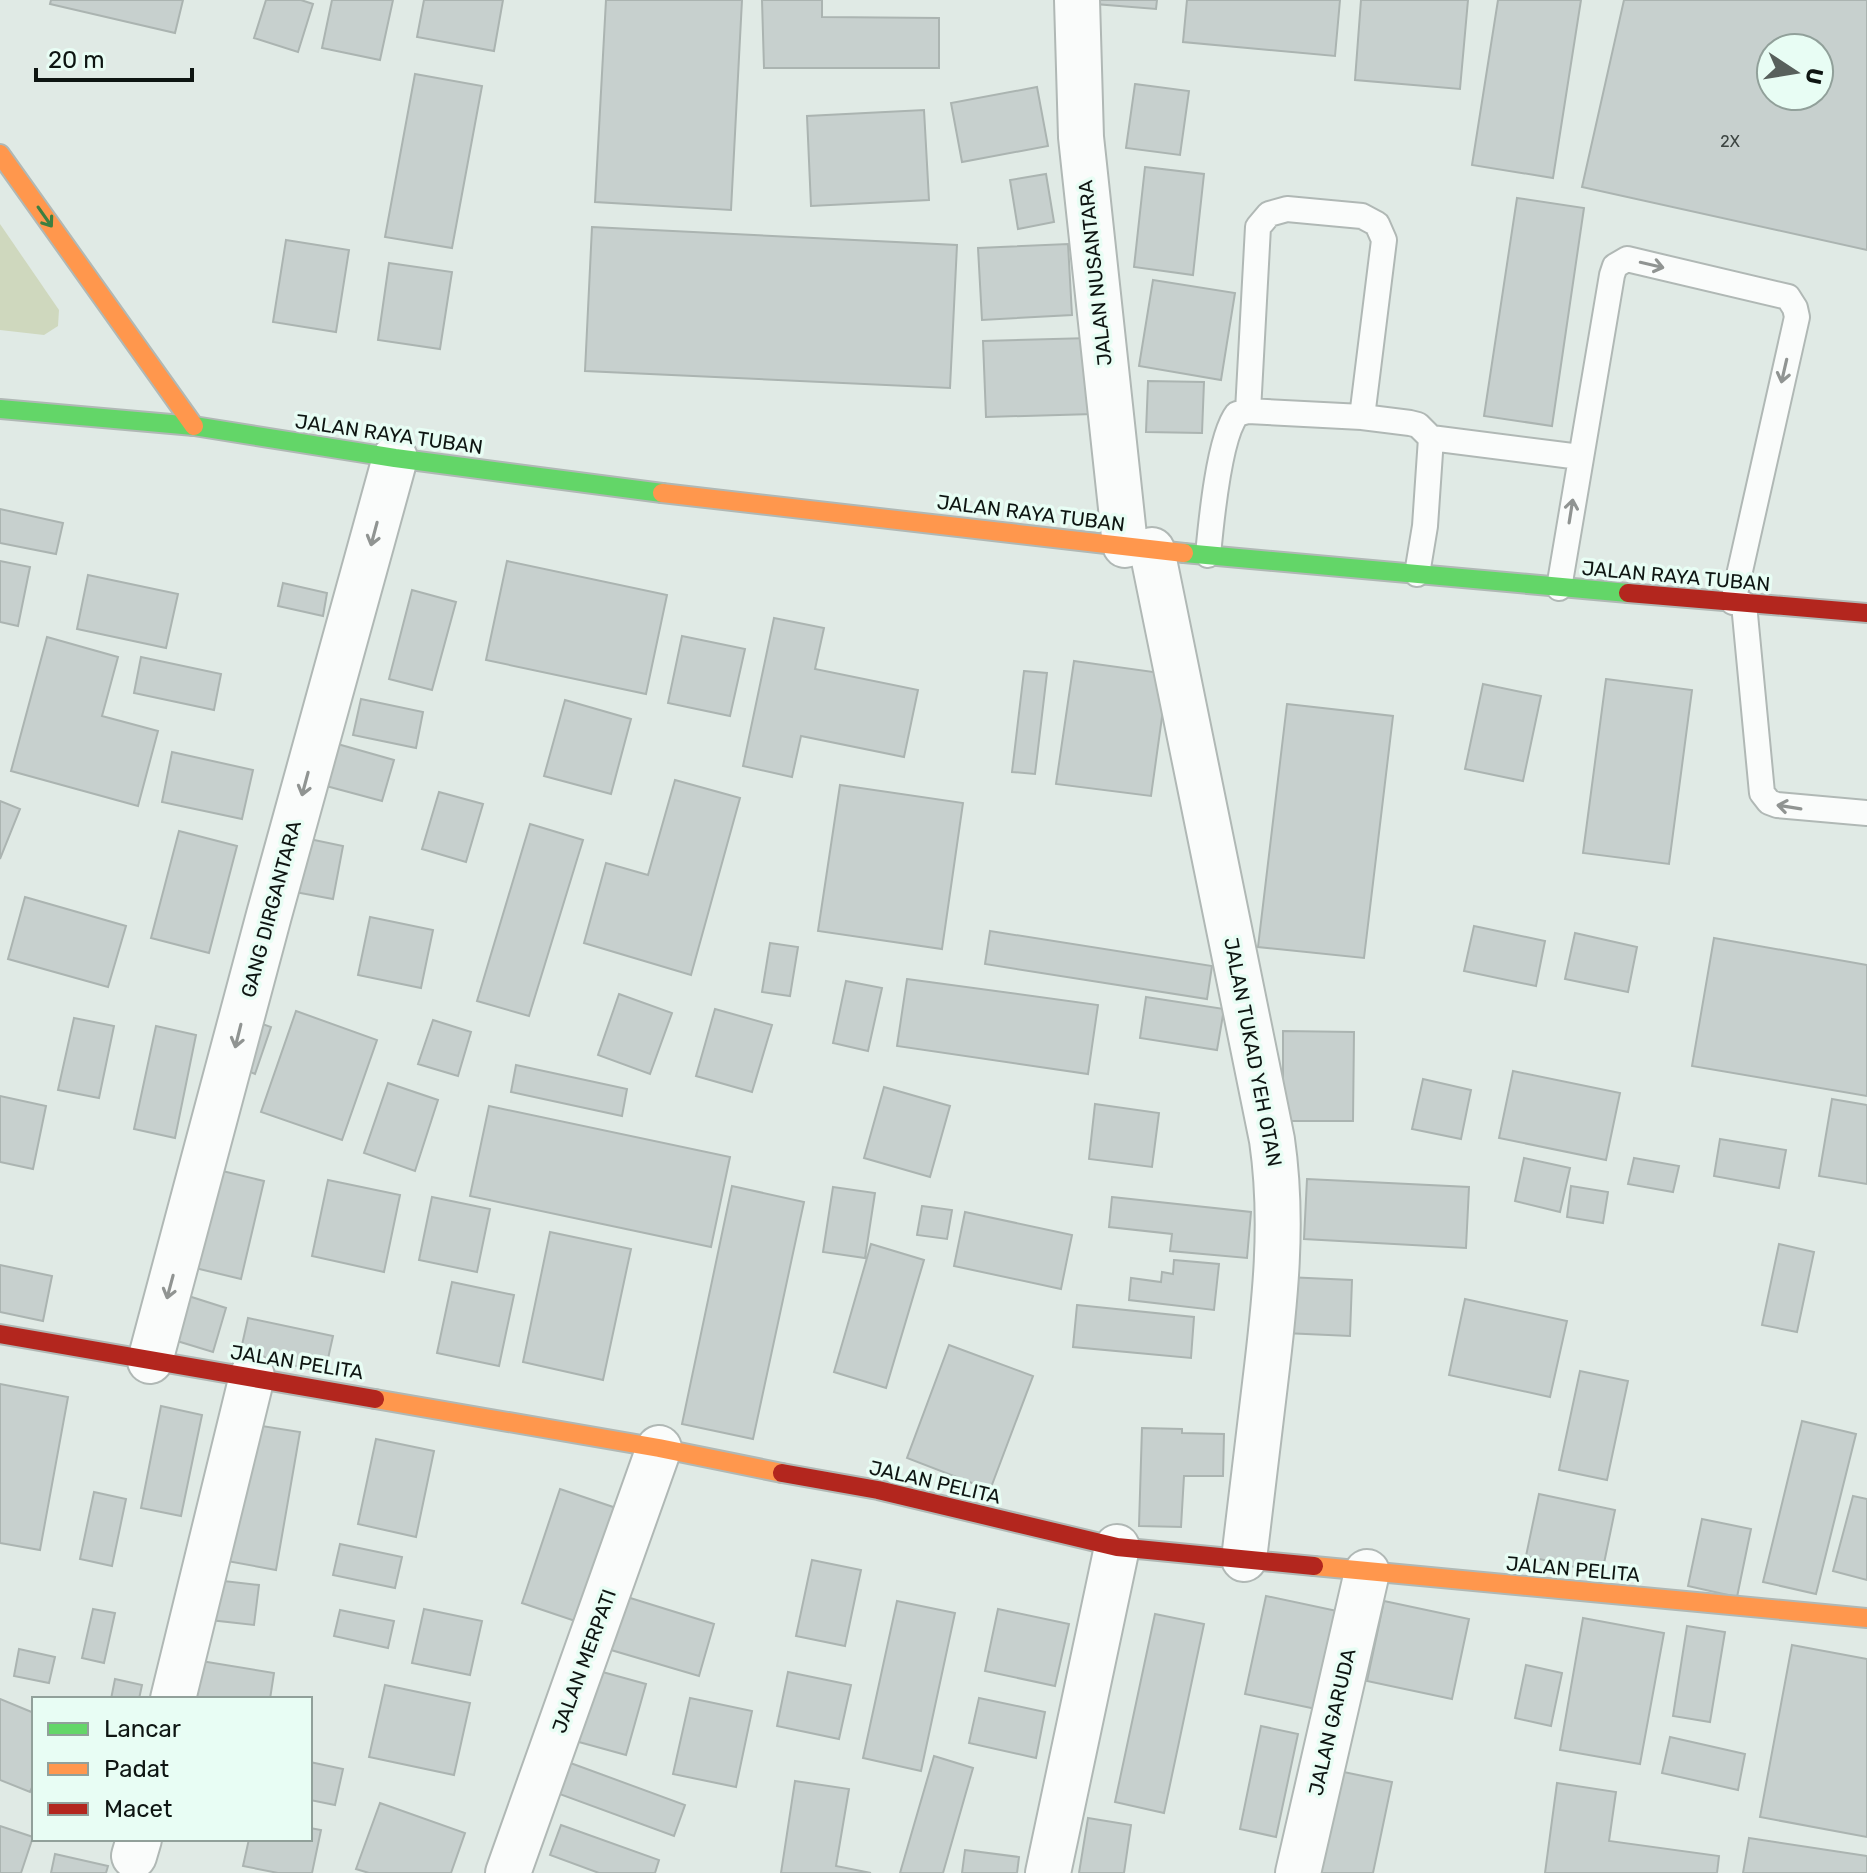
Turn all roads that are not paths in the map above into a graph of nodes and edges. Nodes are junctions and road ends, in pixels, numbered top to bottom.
1 (1077, 0) edge
2 (0, 154) edge
3 (0, 409) edge
4 (1248, 411) junction
5 (1362, 417) junction
6 (194, 426) junction
7 (1431, 438) junction
8 (1580, 457) junction
9 (395, 458) junction
10 (1138, 548) junction
11 (1208, 555) junction
12 (1417, 574) junction
13 (1559, 588) junction
14 (1738, 603) junction
15 (1867, 613) edge
16 (1867, 813) edge
17 (0, 1334) edge
18 (150, 1361) junction
19 (252, 1376) junction
20 (659, 1448) junction
21 (1117, 1547) junction
22 (1244, 1559) junction
23 (1367, 1572) junction
24 (1867, 1618) edge
25 (173, 1697) edge
26 (508, 1873) edge
27 (1048, 1873) edge
28 (1298, 1873) edge

1 - 10 street, JALAN NUSANTARA
2 -> 6 main road
3 - 6 main road, JALAN RAYA TUBAN
4 - 5 lane
4 - 5 lane
4 - 11 lane
5 - 7 lane
6 - 9 main road, JALAN RAYA TUBAN
7 - 8 lane
7 - 12 lane
13 -> 8 lane
8 -> 14 lane
9 - 10 main road, JALAN RAYA TUBAN
9 -> 18 street, GANG DIRGANTARA
10 - 11 main road, JALAN RAYA TUBAN
10 - 22 street, JALAN TUKAD YEH OTAN
11 - 12 main road, JALAN RAYA TUBAN
12 - 13 main road, JALAN RAYA TUBAN
13 - 14 main road, JALAN RAYA TUBAN
14 - 15 main road, JALAN RAYA TUBAN
16 -> 14 lane
17 - 18 main road, JALAN PELITA
18 - 19 main road, JALAN PELITA
19 - 20 main road, JALAN PELITA
19 - 25 street
20 - 21 main road, JALAN PELITA
20 - 26 street, JALAN MERPATI
21 - 22 main road, JALAN PELITA
21 - 27 street
22 - 23 main road, JALAN PELITA
23 - 24 main road, JALAN PELITA
23 - 28 street, JALAN GARUDA

